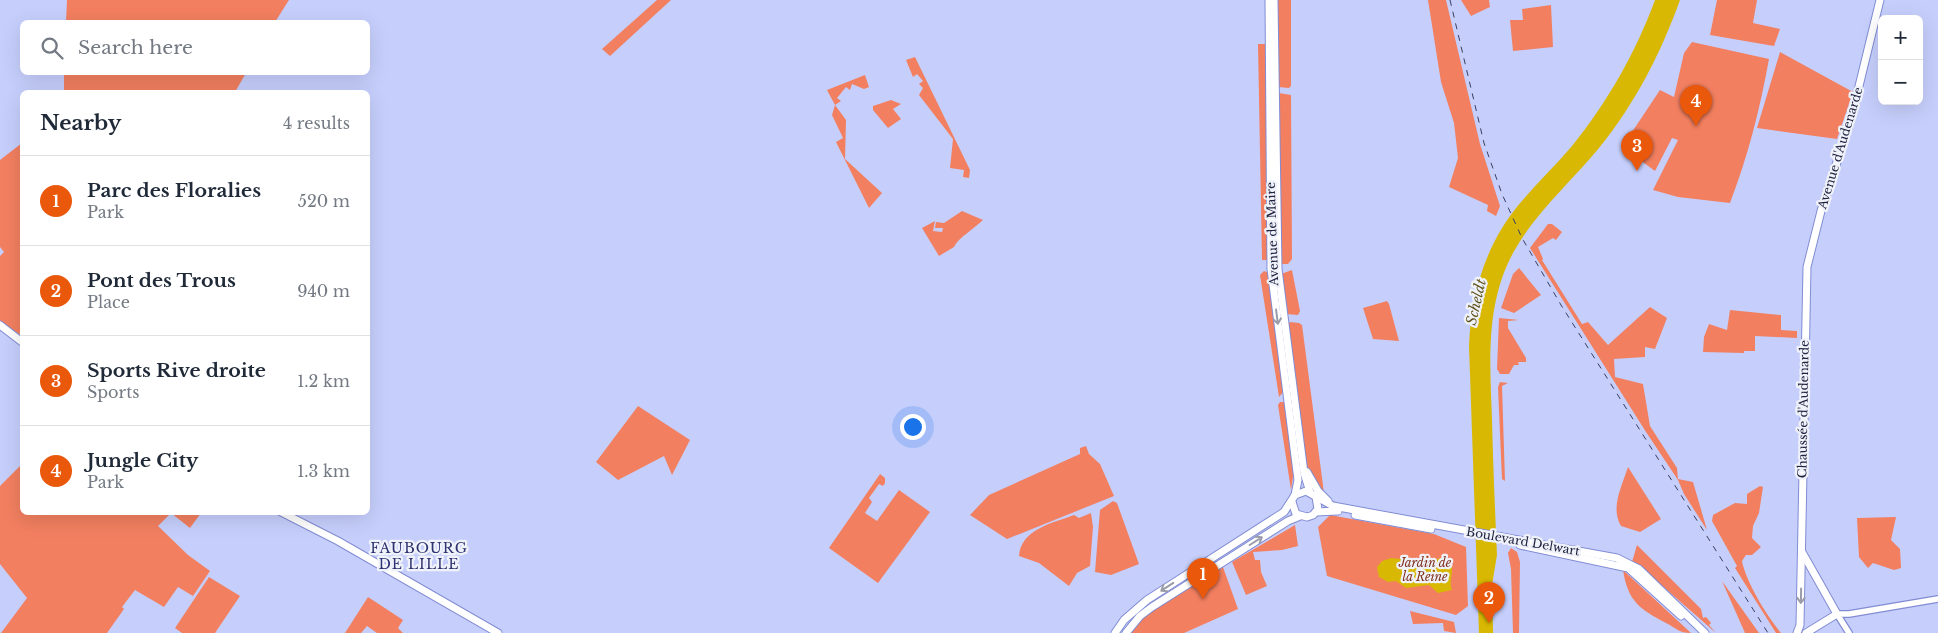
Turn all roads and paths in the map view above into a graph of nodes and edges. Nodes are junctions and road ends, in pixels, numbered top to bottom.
1 (1268, 0) edge
2 (1274, 0) edge
3 (1880, 0) edge
4 (1807, 267) joint
5 (0, 326) edge
6 (20, 341) edge
7 (1303, 465) junction
8 (1297, 475) junction
9 (1310, 492) junction
10 (1316, 497) junction
11 (1294, 498) junction
12 (1333, 506) junction
13 (1316, 512) junction
14 (287, 515) edge
15 (1300, 516) junction
16 (1275, 518) junction
17 (1457, 531) junction
18 (1514, 542) junction
19 (1802, 552) junction
20 (1810, 565) junction
21 (1801, 568) junction
22 (1938, 600) edge
23 (1837, 614) junction
24 (1800, 625) junction
25 (1807, 632) edge
26 (498, 633) edge
27 (1115, 633) edge
28 (1126, 633) edge
29 (1699, 633) edge
30 (1705, 633) edge
31 (1797, 633) edge
32 (1850, 633) edge

1 -> 8 main road, Avenue de Maire
2 - 7 main road, Avenue de Maire
3 - 4 main road, Avenue d'Audenarde
4 - 19 main road, Chaussée d'Audenarde
5 - 6 main road
7 - 9 main road, Avenue de Maire
7 - 12 main road
8 - 11 main road, Avenue de Maire
8 - 16 main road
9 - 10 main road
9 - 11 main road
10 - 12 main road, Boulevard Delwart
10 - 13 main road
11 - 15 main road
11 - 16 main road
12 - 17 main road, Boulevard Delwart
13 - 15 main road
13 - 17 main road, Boulevard Delwart
14 - 26 main road
28 -> 15 main road
16 -> 27 main road
17 - 18 main road, Boulevard Delwart
18 - 29 main road, Boulevard Delwart
18 - 30 main road, Boulevard Delwart
19 - 20 main road
19 - 21 main road, Chaussée d'Audenarde
20 - 21 street
20 - 23 main road
21 -> 24 main road, Chaussée d'Audenarde
22 - 23 street
23 - 25 main road
23 - 32 street
24 - 25 main road
24 - 31 main road, Chaussée d'Audenarde

